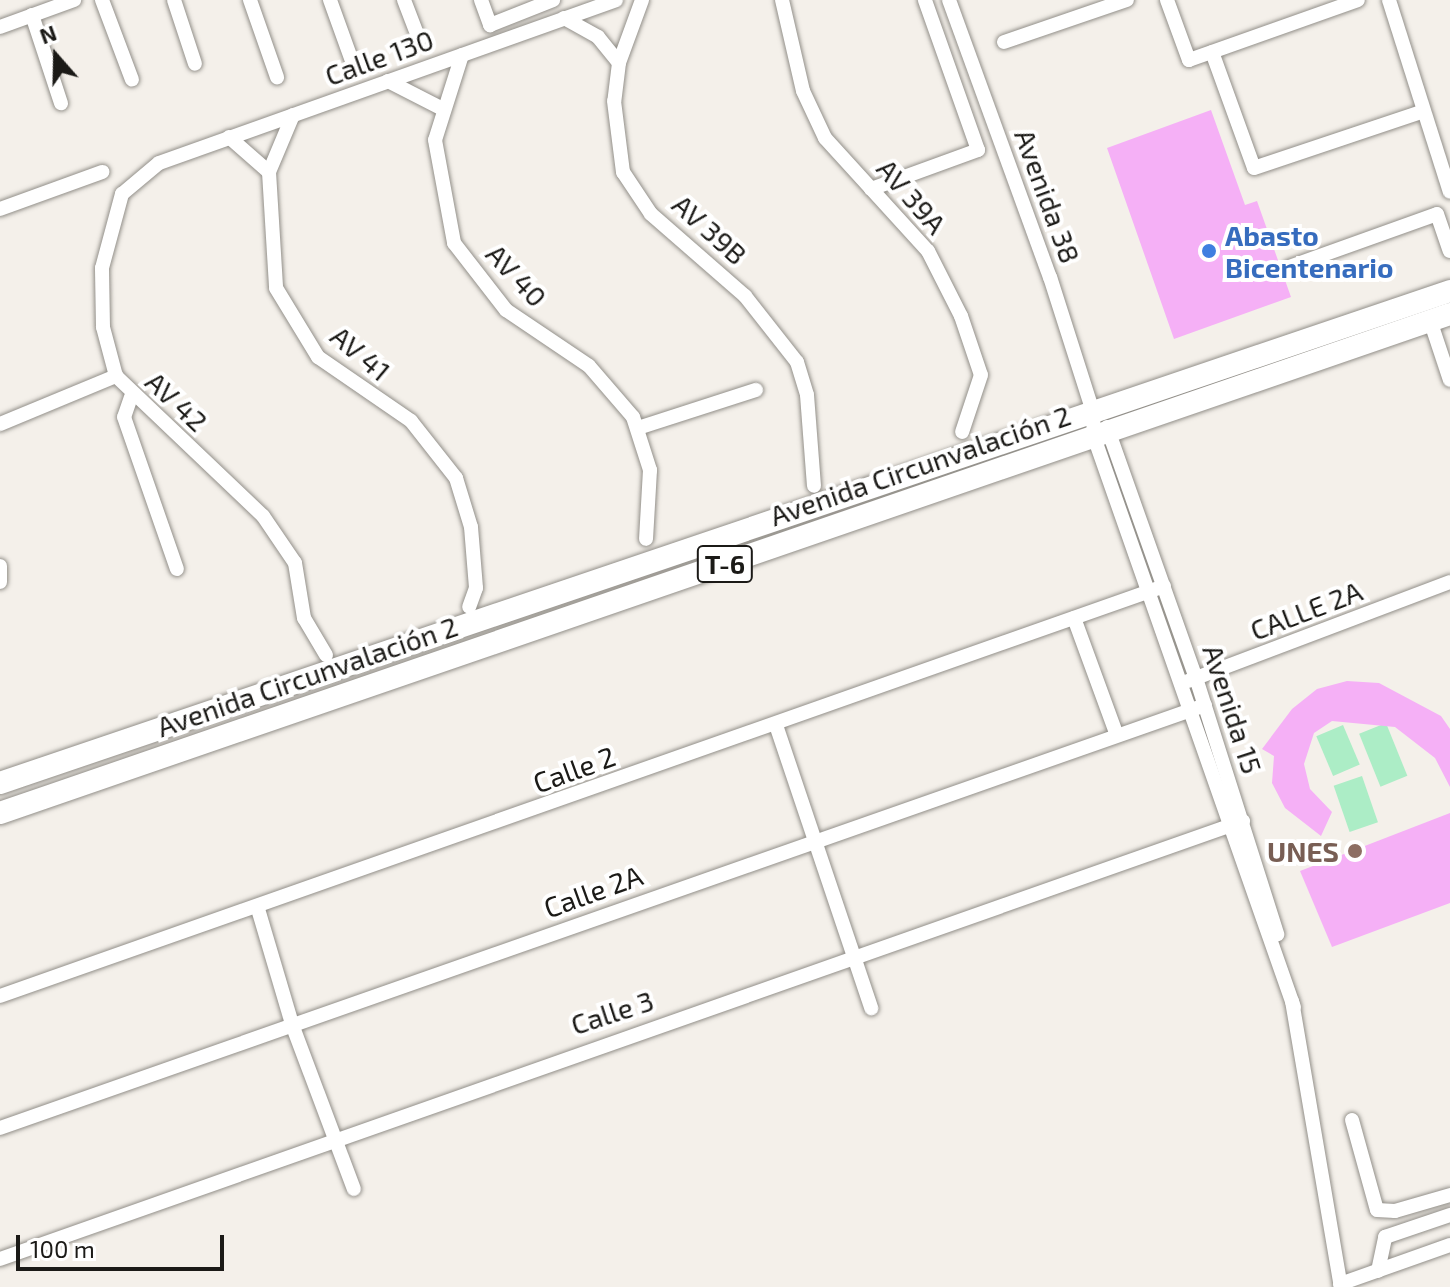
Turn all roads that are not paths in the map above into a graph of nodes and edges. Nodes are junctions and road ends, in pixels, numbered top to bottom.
1 (74, 0) edge
2 (102, 0) edge
3 (174, 0) edge
4 (250, 0) edge
5 (330, 0) edge
6 (404, 0) edge
7 (481, 0) edge
8 (553, 0) edge
9 (616, 0) edge
10 (642, 0) edge
11 (782, 0) edge
12 (925, 0) edge
13 (949, 0) edge
14 (1127, 0) edge
15 (1167, 0) edge
16 (1358, 0) edge
17 (1389, 0) edge
18 (32, 15) junction
19 (564, 18) junction
20 (0, 27) edge
21 (419, 39) dead end
22 (1004, 42) dead end
23 (1212, 52) junction
24 (462, 55) junction
25 (619, 63) junction
26 (195, 64) dead end
27 (353, 64) dead end
28 (277, 77) dead end
29 (132, 80) dead end
30 (388, 81) junction
31 (61, 103) dead end
32 (443, 109) junction
33 (1424, 111) junction
34 (293, 115) junction
35 (229, 137) junction
36 (159, 163) joint
37 (102, 172) dead end
38 (269, 172) junction
39 (871, 189) junction
40 (1449, 189) edge
41 (0, 209) edge
42 (1450, 251) edge
43 (1289, 267) dead end
44 (1450, 291) edge
45 (1440, 317) edge
46 (116, 376) junction
47 (1450, 380) edge
48 (756, 390) dead end
49 (131, 397) junction
50 (1093, 412) junction
51 (0, 424) edge
52 (638, 428) junction
53 (962, 432) dead end
54 (1102, 434) junction
55 (814, 486) dead end
56 (646, 539) dead end
57 (0, 566) edge
58 (177, 569) dead end
59 (0, 582) edge
60 (1450, 582) edge
61 (1164, 586) junction
62 (1149, 592) junction
63 (469, 607) dead end
64 (1074, 618) junction
65 (326, 655) dead end
66 (1196, 678) junction
67 (1181, 684) junction
68 (1197, 707) junction
69 (776, 725) junction
70 (1116, 733) junction
71 (0, 783) edge
72 (0, 813) edge
73 (1237, 823) junction
74 (814, 838) junction
75 (258, 909) junction
76 (856, 961) junction
77 (0, 996) edge
78 (871, 1008) dead end
79 (293, 1027) junction
80 (1352, 1120) dead end
81 (0, 1128) edge
82 (336, 1142) junction
83 (354, 1189) dead end
84 (1450, 1195) edge
85 (1450, 1215) edge
86 (1450, 1245) edge
87 (0, 1259) edge
88 (1378, 1271) junction
89 (1340, 1286) edge

1 - 18 street
2 - 29 street
3 - 26 street
4 - 28 street
5 - 27 street
6 - 21 street
7 - 8 street
9 - 19 street, Calle 130
10 - 25 street, AV 39B
11 - 39 street, AV 39A
12 - 39 street
13 - 50 street, Avenida 38
14 - 22 street
15 - 23 street
16 - 23 street
17 - 33 street
18 - 20 street
18 - 31 street
19 - 24 street, Calle 130
19 - 25 street
23 - 33 street
24 - 30 street, Calle 130
24 - 32 street, AV 40
25 - 55 street, AV 39B
30 - 32 street
30 - 34 street, Calle 130
32 - 52 street, AV 40
33 - 40 street
34 - 35 street, Calle 130
34 - 38 street, AV 41
35 - 36 street, Calle 130
35 - 38 street
36 - 46 street, AV 42
37 - 41 street
38 - 63 street, AV 41
39 - 53 street, AV 39A
42 - 43 street
44 - 50 highway, Avenida Circunvalación 2 / T-6
45 - 47 street
45 - 54 highway, Avenida Circunvalación 2 / T-6
46 - 49 street, AV 42
46 - 51 street
48 - 52 street
49 - 58 street
49 - 65 street, AV 42
50 - 54 street, Avenida 38
50 - 71 highway, Avenida Circunvalación 2 / T-6
52 - 56 street, AV 40
54 - 61 street, Avenida 15
54 - 62 street, Avenida 15
54 - 72 highway, Avenida Circunvalación 2 / T-6
57 - 59 street
60 - 66 street, CALLE 2A
61 - 62 street, Calle 2
61 - 66 street, Avenida 15
62 - 64 street, Calle 2
62 - 67 street, Avenida 15
64 - 69 street, Calle 2
64 - 70 street
66 - 67 street, CALLE 2A
66 - 68 street, Avenida 15
67 - 68 street, Avenida 15
68 - 70 street, Calle 2A
68 - 73 street, Avenida 15
69 - 74 street
69 - 75 street, Calle 2
70 - 74 street, Calle 2A
73 - 76 street, Calle 3
73 - 89 street, Avenida 15
74 - 76 street
74 - 79 street, Calle 2A
75 - 77 street, Calle 2
75 - 79 street
76 - 78 street
76 - 82 street, Calle 3
79 - 81 street, Calle 2A
79 - 82 street
80 - 84 street
82 - 83 street
82 - 87 street, Calle 3
85 - 88 street
86 - 88 street
88 - 89 street

